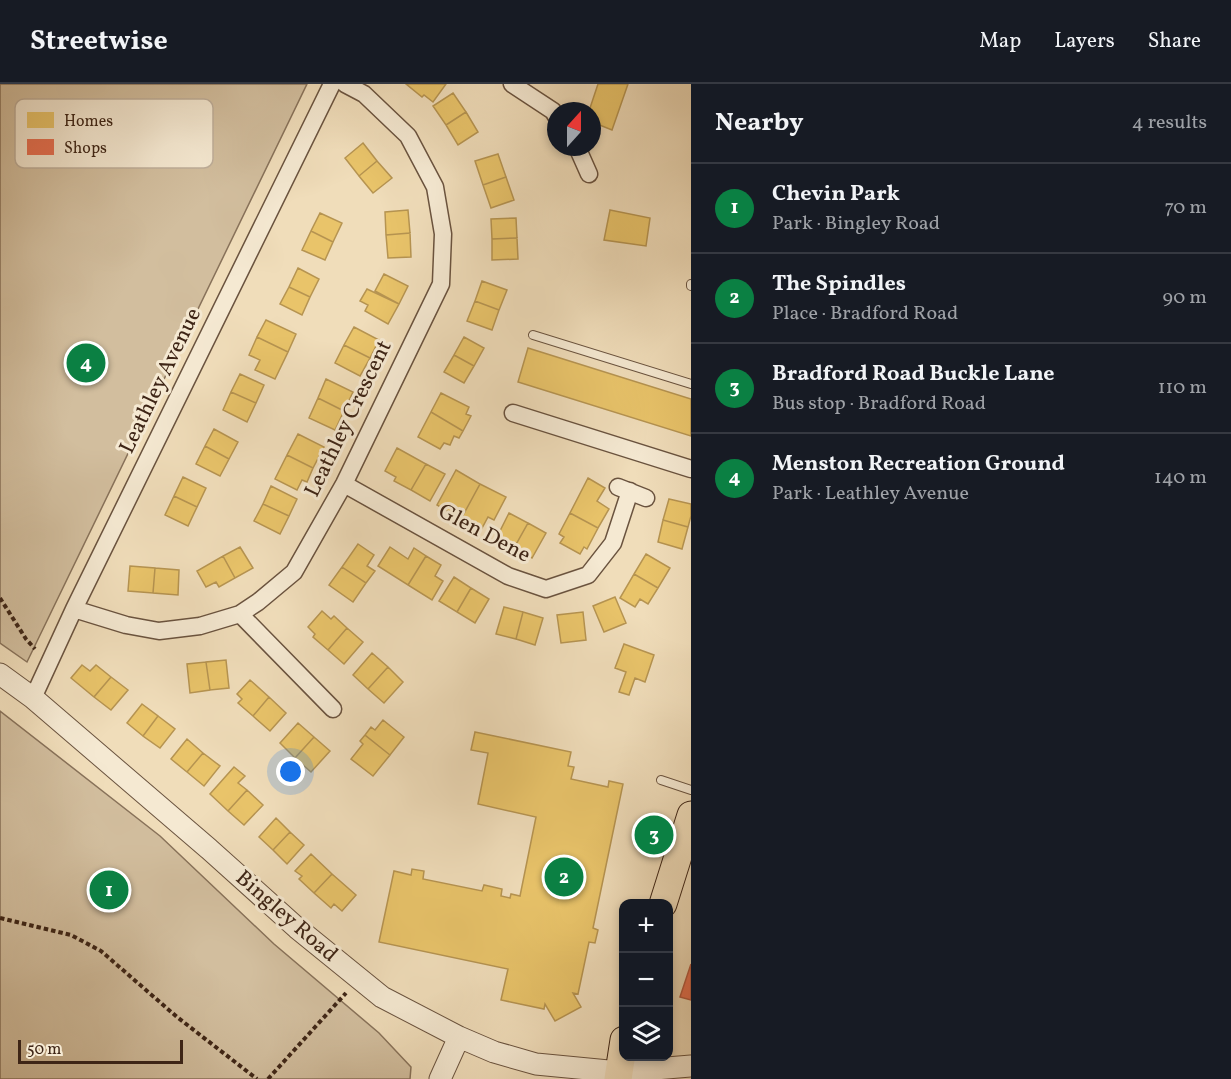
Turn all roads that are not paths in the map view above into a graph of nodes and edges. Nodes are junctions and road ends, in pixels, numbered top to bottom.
1 (332, 84) edge
2 (345, 84) edge
3 (512, 84) edge
4 (547, 107) edge
5 (582, 156) edge
6 (589, 174) dead end
7 (533, 335) dead end
8 (691, 384) edge
9 (513, 413) dead end
10 (691, 469) edge
11 (344, 484) junction
12 (631, 492) dead end
13 (74, 609) junction
14 (240, 614) junction
15 (0, 674) edge
16 (33, 698) junction
17 (333, 709) dead end
18 (661, 780) dead end
19 (691, 790) edge
20 (689, 827) edge
21 (664, 899) edge
22 (459, 1037) junction
23 (691, 1066) edge
24 (618, 1075) edge
25 (440, 1079) edge

1 - 13 street, Leathley Avenue
2 - 11 street, Leathley Crescent
3 - 4 street
5 - 6 street
7 - 8 lane
9 - 10 street
11 - 12 street, Glen Dene
11 - 14 street, Leathley Crescent
13 - 14 street, Leathley Crescent
13 - 16 street, Leathley Avenue
14 - 17 street
15 - 16 street, Bingley Road
16 - 22 street, Bingley Road
18 - 19 lane
20 - 21 main road
22 - 24 street, Bingley Road
22 - 25 street
23 - 24 street, Bingley Road

